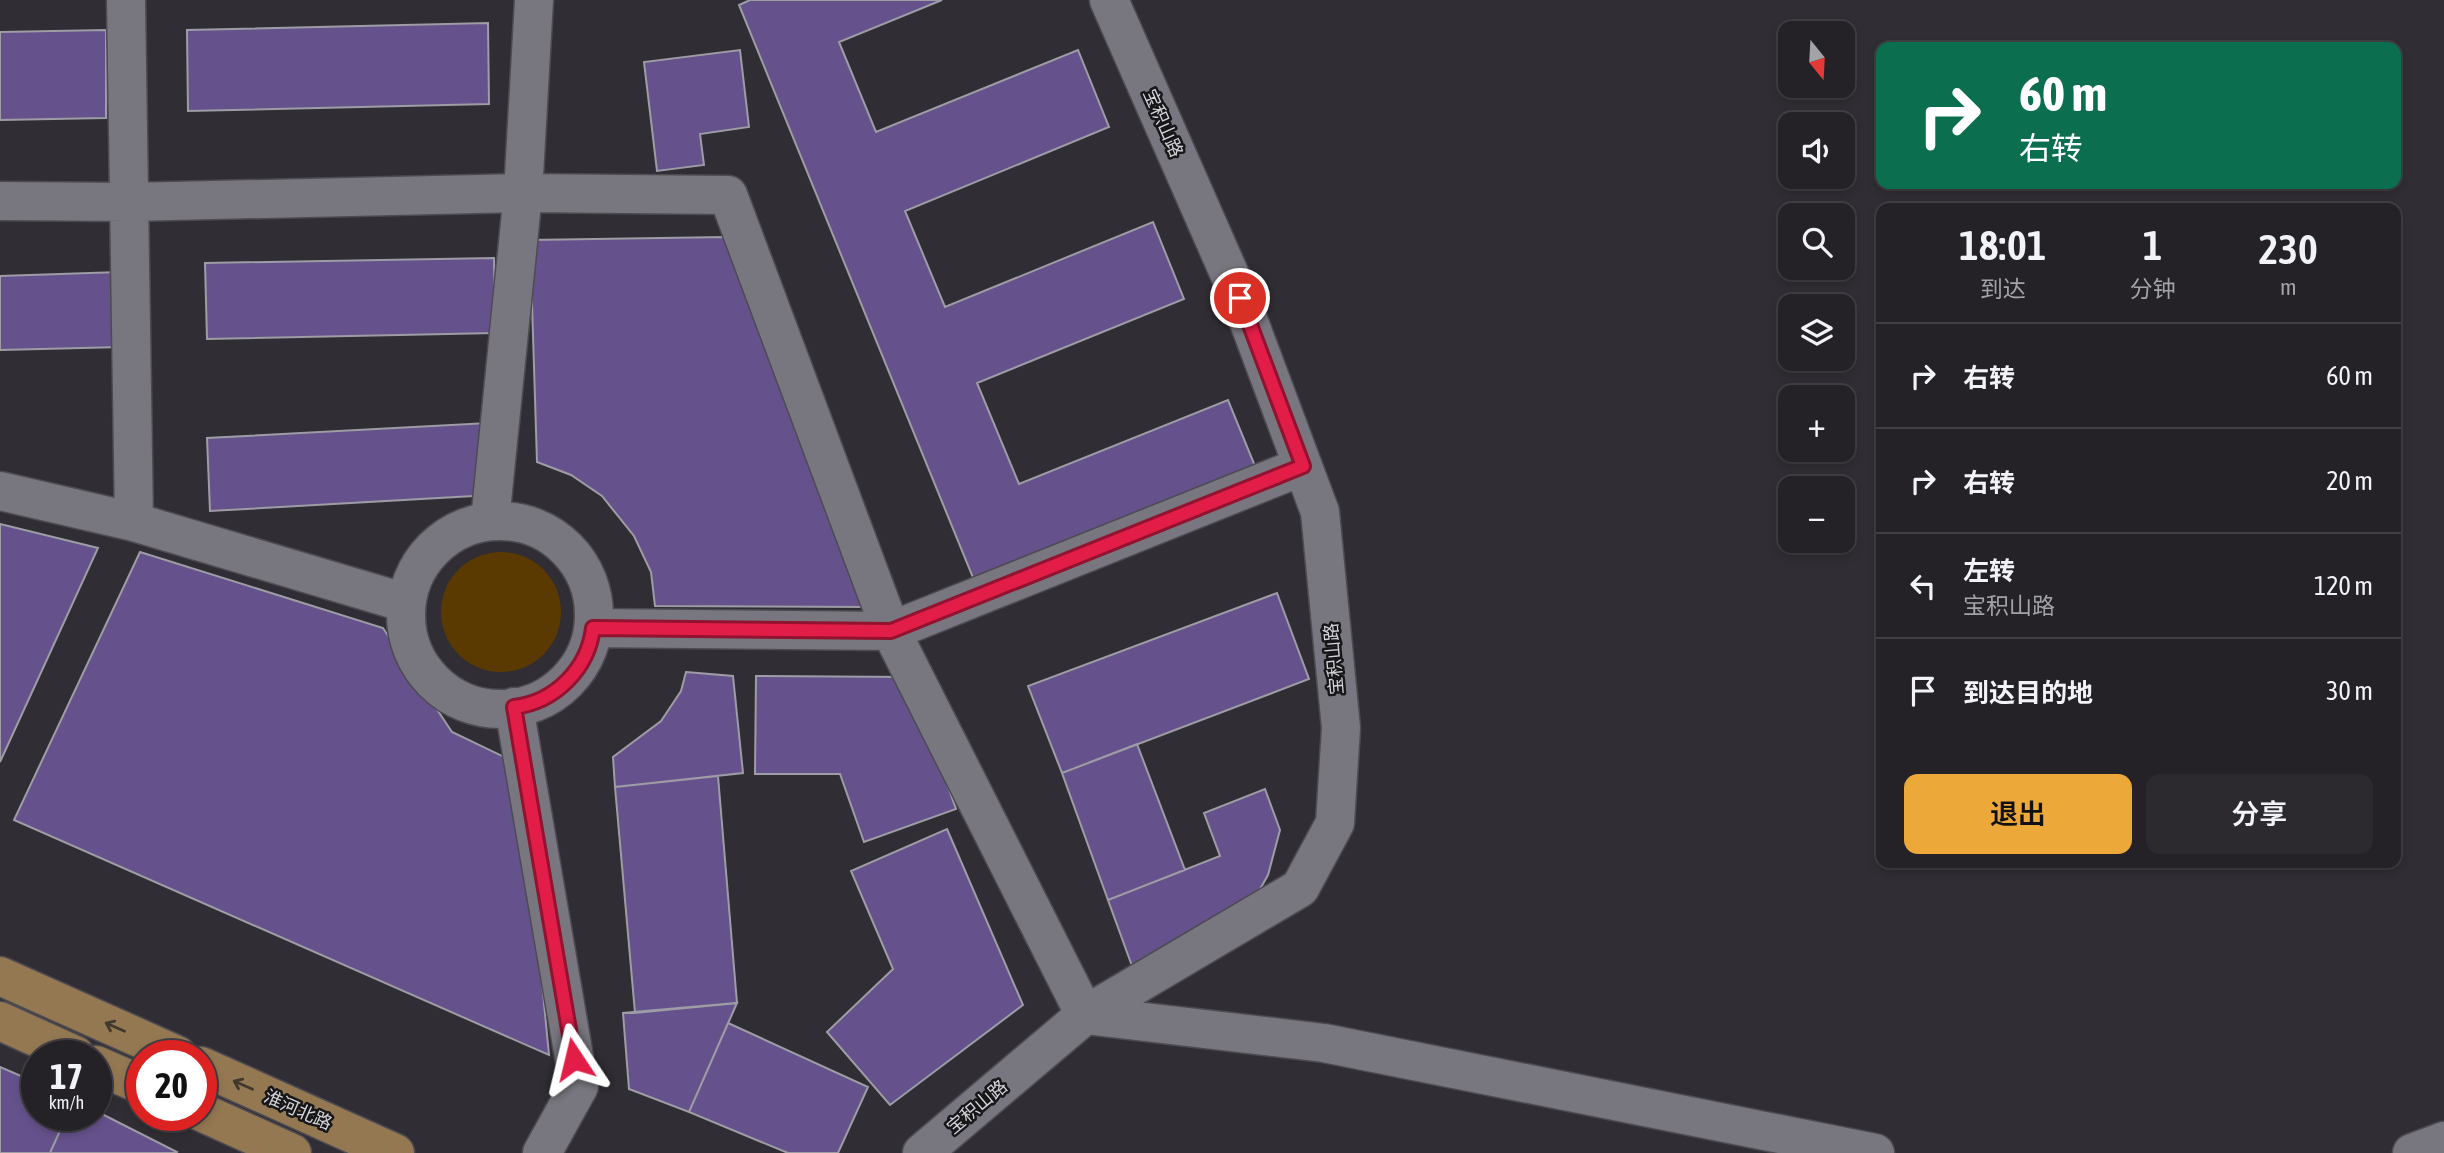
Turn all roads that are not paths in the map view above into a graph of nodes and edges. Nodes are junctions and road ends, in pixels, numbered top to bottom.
1 (126, 0) edge
2 (534, 0) edge
3 (1109, 0) edge
4 (523, 193) junction
5 (0, 201) edge
6 (130, 202) junction
7 (1303, 466) junction
8 (0, 491) edge
9 (490, 521) junction
10 (134, 522) junction
11 (406, 603) junction
12 (593, 628) junction
13 (891, 631) junction
14 (514, 707) junction
15 (0, 975) edge
16 (1085, 1015) junction
17 (0, 1021) edge
18 (42, 1040) edge
19 (144, 1040) edge
20 (217, 1073) edge
21 (217, 1119) edge
22 (2444, 1142) edge
23 (292, 1153) edge
24 (395, 1153) edge
25 (541, 1153) edge
26 (922, 1153) edge
27 (1875, 1153) edge
28 (2412, 1153) edge

1 - 6 street
2 - 4 street
3 - 7 street, 宝积山路
4 - 6 street
4 - 9 street
4 - 13 street
5 - 6 street
6 - 10 street
7 - 13 street
7 - 16 street, 宝积山路
8 - 10 street
9 - 11 street
9 - 12 street
10 - 11 street
11 - 14 street
12 - 13 street
12 - 14 street
13 - 16 street
14 - 25 street
19 -> 15 main road
16 - 26 street, 宝积山路
16 - 27 street
17 - 18 main road
24 -> 20 main road, 淮河北路
21 - 23 main road
22 - 28 street

